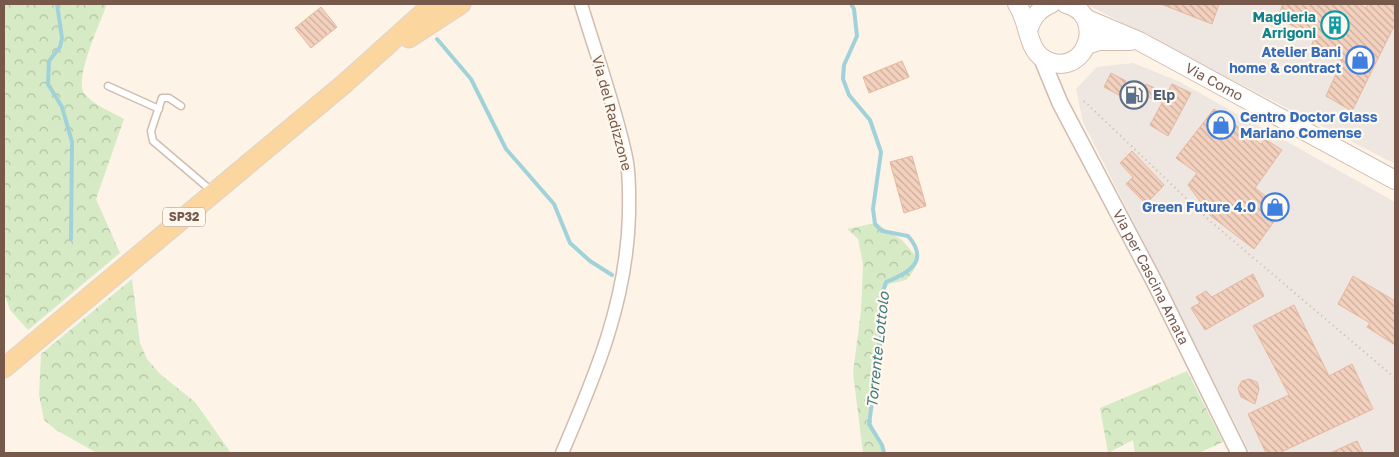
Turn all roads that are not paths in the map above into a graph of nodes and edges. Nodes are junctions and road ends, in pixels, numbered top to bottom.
1 (433, 4) edge
2 (448, 4) edge
3 (462, 4) edge
4 (581, 4) edge
5 (1017, 4) edge
6 (1051, 4) edge
7 (1066, 4) edge
8 (1087, 19) junction
9 (1029, 28) junction
10 (1139, 41) junction
11 (1087, 45) junction
12 (1041, 57) junction
13 (1068, 62) junction
14 (364, 68) junction
15 (108, 86) dead end
16 (1060, 102) junction
17 (181, 106) dead end
18 (159, 109) junction
19 (1395, 180) edge
20 (214, 192) junction
21 (4, 368) edge
22 (562, 453) edge
23 (1238, 453) edge

1 - 14 main road
2 - 14 main road, SP32
3 - 14 main road
4 - 22 street, Via del Radizzone
5 - 9 main road
6 - 9 main road
7 - 8 main road, Via Como
8 - 10 main road, Via Como
8 - 11 main road
9 - 12 main road
10 - 11 main road, Via Como
10 - 19 main road, Via Como
11 - 13 main road
12 - 13 main road
12 - 16 street, Via per Cascina Amata
13 - 16 street, Via per Cascina Amata
14 - 20 main road, SP32
15 - 18 lane
16 - 23 street, Via per Cascina Amata
17 - 18 lane
18 - 20 lane
20 - 21 main road, SP32

